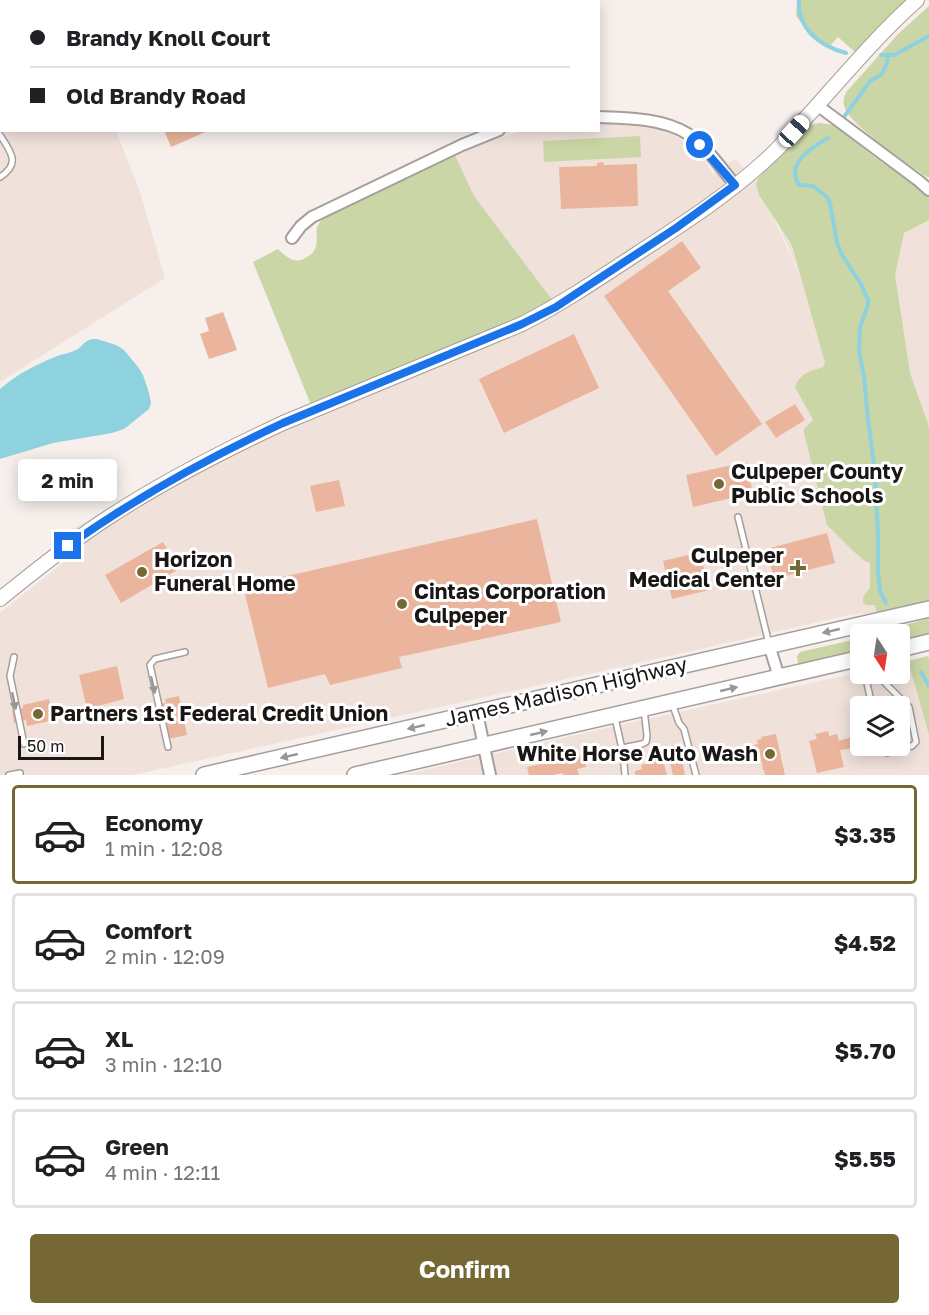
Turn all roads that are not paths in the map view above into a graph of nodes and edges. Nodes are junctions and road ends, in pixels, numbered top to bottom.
1 (917, 0) edge
2 (817, 105) junction
3 (600, 117) edge
4 (494, 132) edge
5 (0, 135) edge
6 (0, 177) edge
7 (735, 185) junction
8 (929, 190) edge
9 (292, 238) dead end
10 (738, 517) dead end
11 (0, 599) edge
12 (929, 609) edge
13 (929, 642) edge
14 (770, 645) junction
15 (910, 647) edge
16 (185, 652) dead end
17 (14, 657) dead end
18 (850, 661) edge
19 (779, 677) junction
20 (886, 684) edge
21 (898, 696) edge
22 (672, 702) junction
23 (644, 708) junction
24 (910, 712) edge
25 (477, 713) junction
26 (614, 715) junction
27 (24, 744) dead end
28 (484, 745) junction
29 (168, 747) dead end
30 (910, 747) edge
31 (622, 748) junction
32 (213, 774) edge
33 (9, 775) edge
34 (20, 775) edge
35 (355, 775) edge
36 (490, 775) edge
37 (625, 775) edge
38 (696, 775) edge

1 - 2 street
2 - 7 street
2 - 8 street
3 - 7 street
4 - 9 street
5 - 6 lane
7 - 11 street
10 - 14 lane
12 -> 14 main road, James Madison Highway
13 - 15 main road
14 - 19 street
14 - 25 main road, James Madison Highway
16 -> 29 lane
17 -> 27 lane
18 - 19 main road, James Madison Highway
22 -> 19 main road, James Madison Highway
20 - 21 lane
22 - 23 main road, James Madison Highway
22 - 38 lane
23 - 26 main road, James Madison Highway
23 - 31 lane
24 - 30 lane
25 - 28 street
25 -> 32 main road, James Madison Highway
28 -> 26 main road, James Madison Highway
26 - 31 lane
28 - 35 main road, James Madison Highway
28 - 36 street
31 - 37 lane
33 - 34 lane

